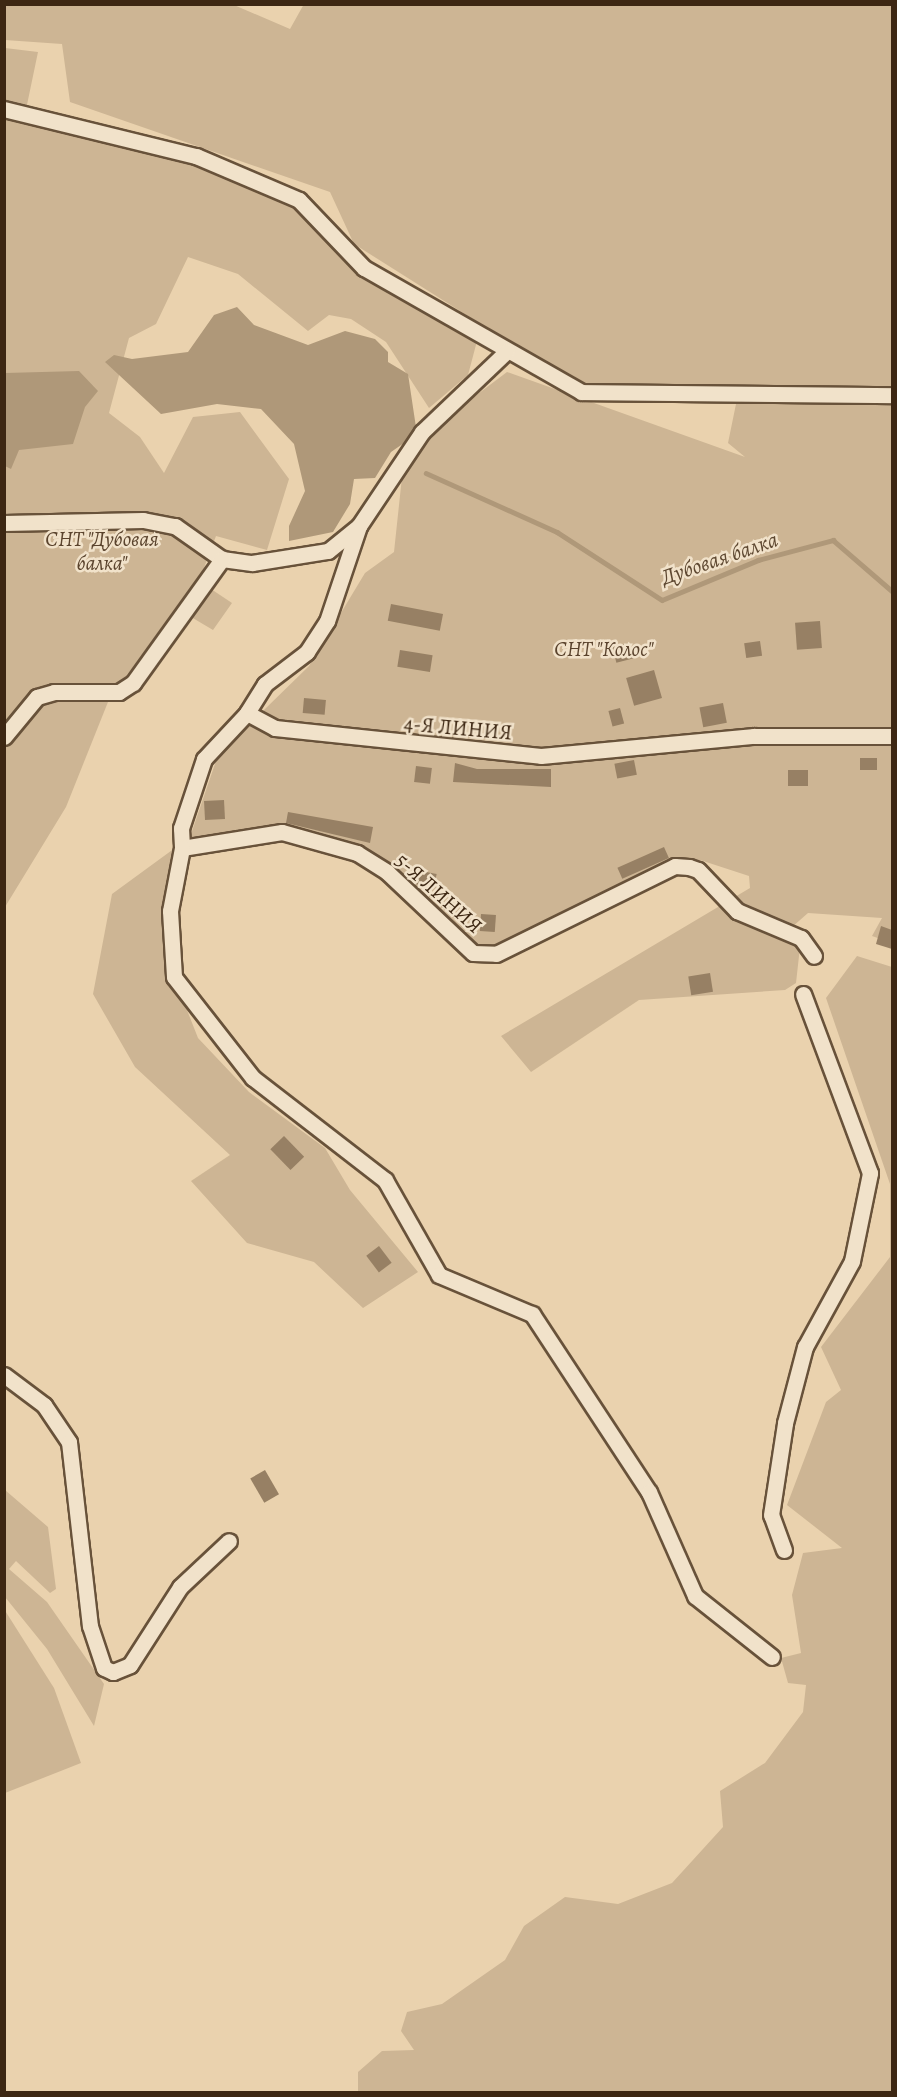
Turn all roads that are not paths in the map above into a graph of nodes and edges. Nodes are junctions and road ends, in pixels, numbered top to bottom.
1 (4, 110) edge
2 (507, 351) junction
3 (892, 396) edge
4 (4, 523) edge
5 (359, 526) junction
6 (222, 559) junction
7 (247, 713) junction
8 (892, 736) edge
9 (4, 737) edge
10 (182, 848) junction
11 (814, 956) dead end
12 (803, 994) dead end
13 (4, 1375) edge
14 (229, 1541) dead end
15 (784, 1550) dead end
16 (771, 1657) dead end

1 - 2 street
2 - 3 street
2 - 5 street
4 - 6 street
5 - 6 street
5 - 7 street
6 - 9 street
7 - 8 street, 4-Я ЛИНИЯ
7 - 10 street
10 - 11 street, 5-Я ЛИНИЯ
10 - 16 street
12 - 15 street
13 - 14 street

